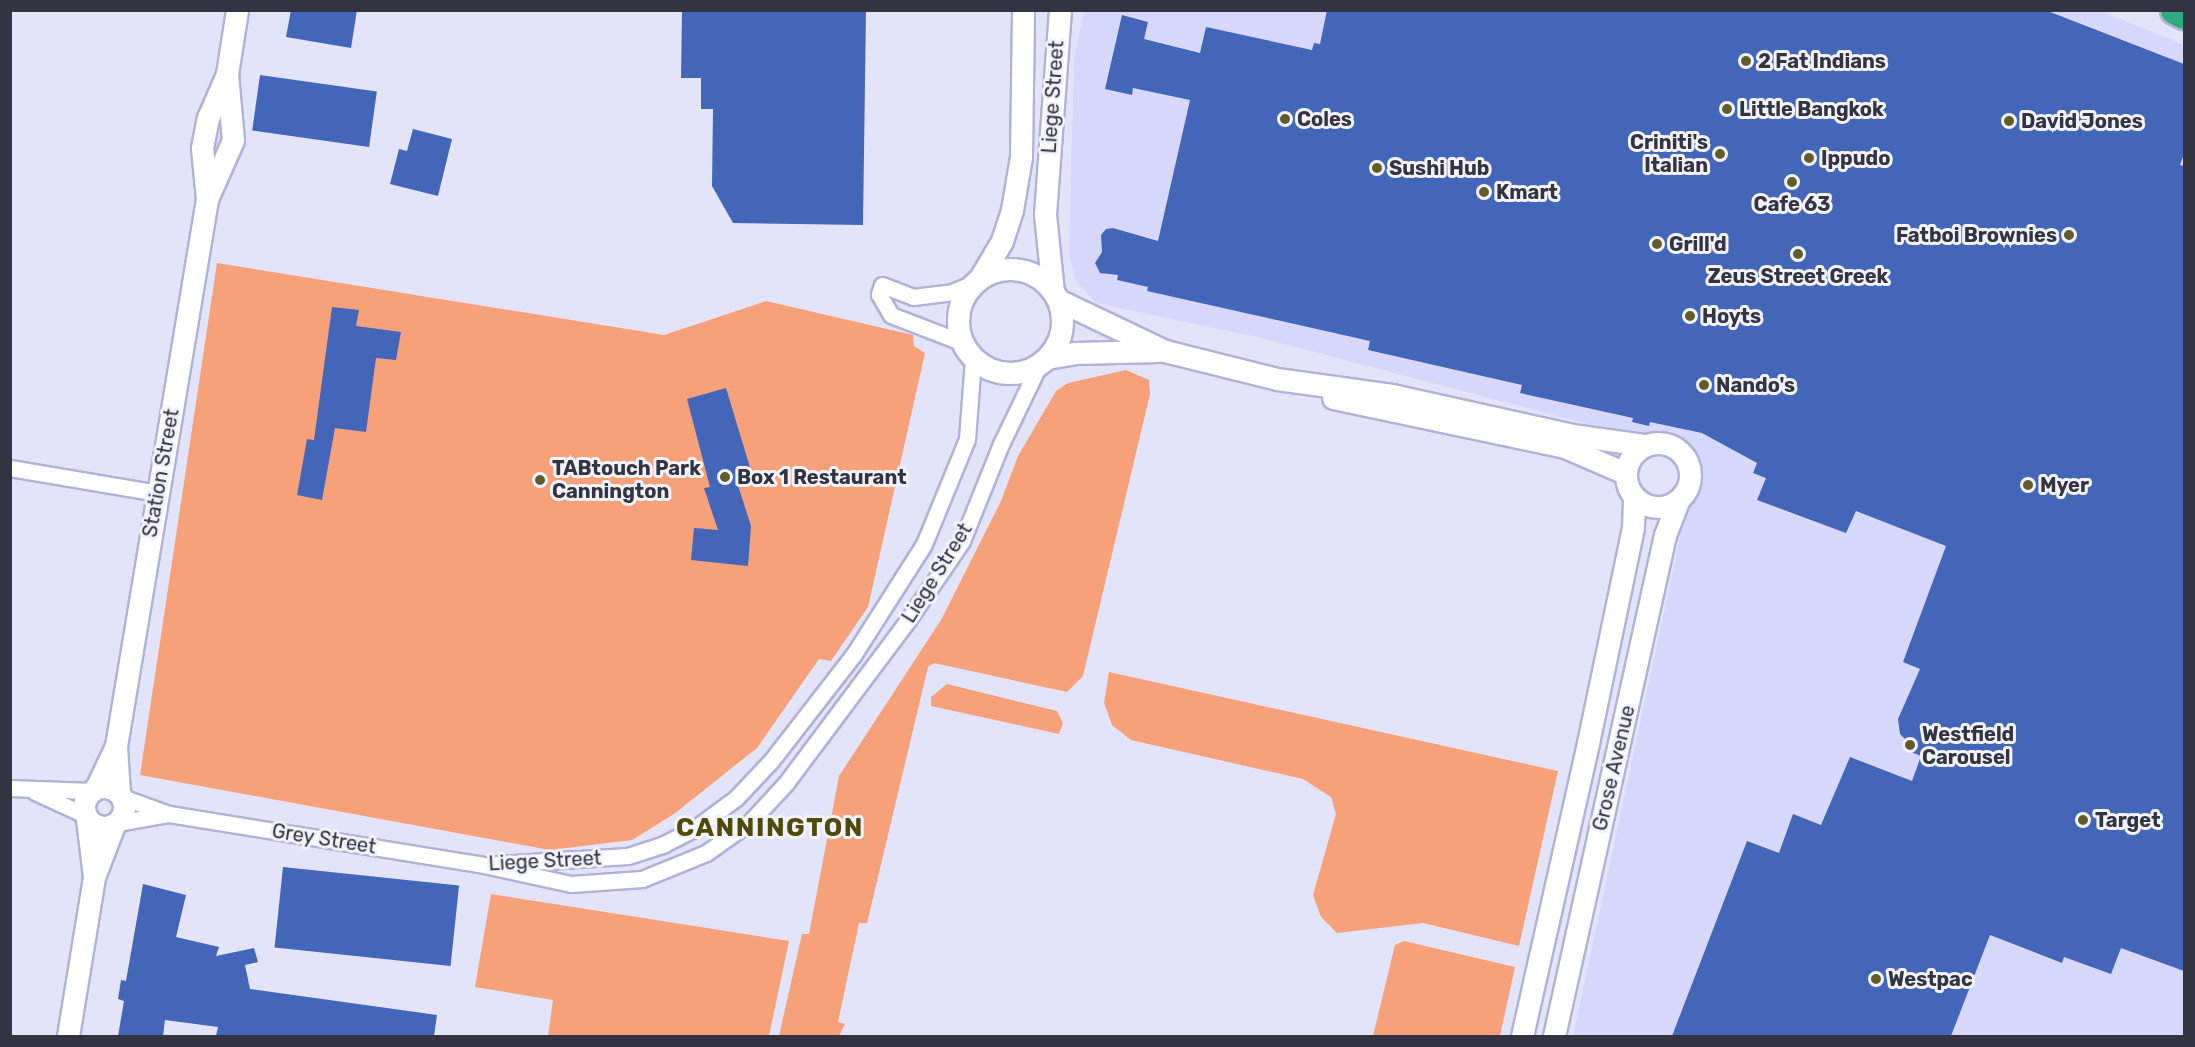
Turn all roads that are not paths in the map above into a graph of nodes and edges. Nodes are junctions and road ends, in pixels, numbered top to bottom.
1 (237, 10) edge
2 (1023, 10) edge
3 (1060, 10) edge
4 (2174, 10) edge
5 (2184, 15) edge
6 (227, 74) junction
7 (207, 200) junction
8 (976, 281) junction
9 (1056, 296) junction
10 (967, 350) junction
11 (1165, 351) junction
12 (1043, 361) junction
13 (1277, 379) junction
14 (1645, 446) junction
15 (10, 468) edge
16 (1625, 473) junction
17 (158, 493) junction
18 (1634, 498) junction
19 (1678, 501) junction
20 (116, 746) junction
21 (10, 788) edge
22 (94, 790) junction
23 (35, 792) junction
24 (120, 795) junction
25 (169, 814) junction
26 (86, 817) junction
27 (115, 824) junction
28 (479, 864) junction
29 (94, 877) junction
30 (68, 1036) edge
31 (1522, 1036) edge
32 (1554, 1036) edge

1 - 6 street, Station Street
2 - 8 street, Liege Street
3 - 9 street, Liege Street
4 - 5 highway
6 - 7 street, Station Street
6 - 7 street, Station Street
7 - 17 street, Station Street
8 - 9 street
8 - 10 street
8 - 10 street
9 - 11 street
9 - 12 street
10 - 12 street
10 - 28 street, Liege Street
11 - 12 street
11 - 13 street
12 - 28 street, Liege Street
13 - 14 street
13 - 16 street
14 - 16 street
14 - 19 street
15 - 17 street
16 - 18 street
17 - 20 street, Station Street
18 - 19 street
18 - 31 street, Grose Avenue
19 - 32 street, Grose Avenue
20 - 22 street, Station Street
20 - 24 street, Station Street
21 - 23 street
22 - 23 street
22 - 24 street
22 - 26 street
23 - 26 street
24 - 25 street, Grey Street
24 - 27 street
25 - 27 street, Grey Street
25 - 28 street, Grey Street
26 - 27 street
26 - 29 street
27 - 29 street
29 - 30 street

